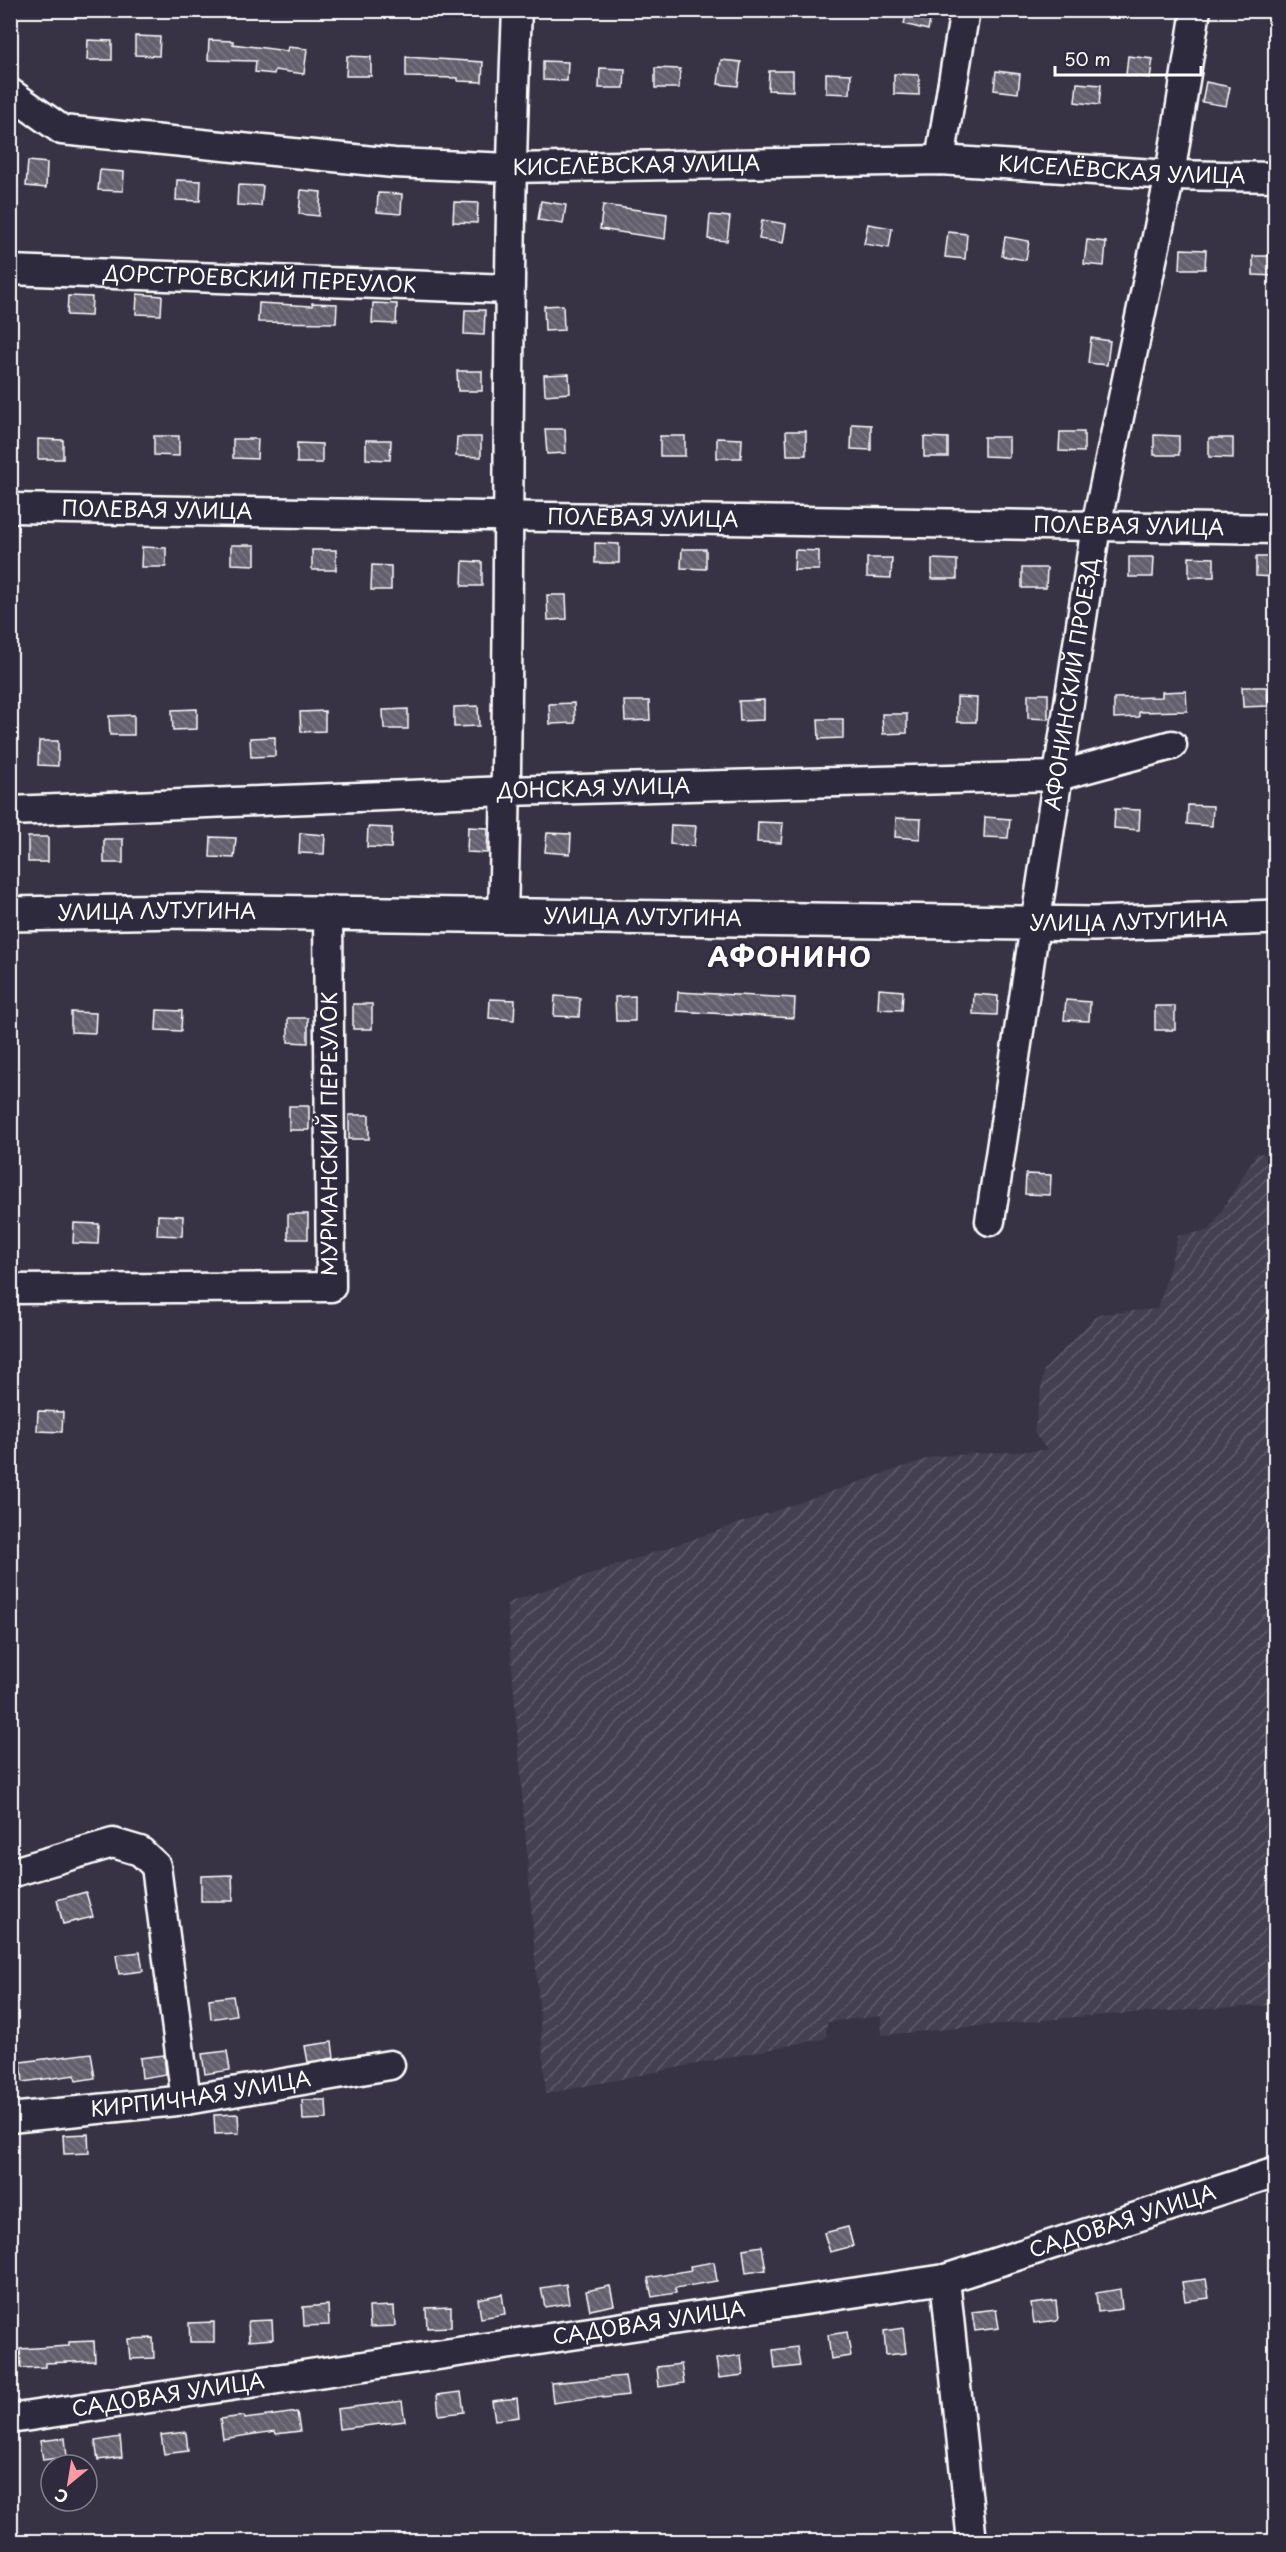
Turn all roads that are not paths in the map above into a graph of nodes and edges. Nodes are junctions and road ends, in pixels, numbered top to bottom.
1 (517, 10) edge
2 (965, 10) edge
3 (1196, 10) edge
4 (10, 93) edge
5 (940, 160) junction
6 (510, 168) junction
7 (1170, 175) junction
8 (1275, 177) edge
9 (10, 270) edge
10 (509, 289) junction
11 (10, 508) edge
12 (508, 516) junction
13 (1096, 526) junction
14 (1275, 529) edge
15 (1172, 745) dead end
16 (1058, 776) junction
17 (507, 791) junction
18 (10, 811) edge
19 (328, 913) junction
20 (10, 914) edge
21 (503, 914) junction
22 (1275, 917) edge
23 (1036, 922) junction
24 (990, 1221) dead end
25 (10, 1289) edge
26 (10, 1873) edge
27 (390, 2065) dead end
28 (186, 2100) junction
29 (10, 2118) edge
30 (1275, 2172) edge
31 (945, 2279) junction
32 (10, 2419) edge
33 (972, 2541) edge

1 - 6 street
2 - 5 street
3 - 7 street, АФОНИНСКИЙ ПРОЕЗД
4 - 6 street, КИСЕЛЁВСКАЯ УЛИЦА
5 - 6 street, КИСЕЛЁВСКАЯ УЛИЦА
5 - 7 street, КИСЕЛЁВСКАЯ УЛИЦА
6 - 10 street
7 - 8 street, КИСЕЛЁВСКАЯ УЛИЦА
7 - 13 street, АФОНИНСКИЙ ПРОЕЗД
9 - 10 street, ДОРСТРОЕВСКИЙ ПЕРЕУЛОК
10 - 12 street
11 - 12 street, ПОЛЕВАЯ УЛИЦА
12 - 13 street, ПОЛЕВАЯ УЛИЦА
12 - 17 street
13 - 14 street, ПОЛЕВАЯ УЛИЦА
13 - 16 street, АФОНИНСКИЙ ПРОЕЗД
15 - 16 street, ДОНСКАЯ УЛИЦА
16 - 17 street, ДОНСКАЯ УЛИЦА
16 - 23 street, АФОНИНСКИЙ ПРОЕЗД
17 - 18 street, ДОНСКАЯ УЛИЦА
17 - 21 street
19 - 20 main road, УЛИЦА ЛУТУГИНА
19 - 21 main road, УЛИЦА ЛУТУГИНА
19 - 25 street, МУРМАНСКИЙ ПЕРЕУЛОК
21 - 23 main road, УЛИЦА ЛУТУГИНА
22 - 23 main road, УЛИЦА ЛУТУГИНА
23 - 24 street, АФОНИНСКИЙ ПРОЕЗД
26 - 28 street
27 - 28 street, КИРПИЧНАЯ УЛИЦА
28 - 29 street, КИРПИЧНАЯ УЛИЦА
30 - 31 street, САДОВАЯ УЛИЦА
31 - 32 street, САДОВАЯ УЛИЦА
31 - 33 street

